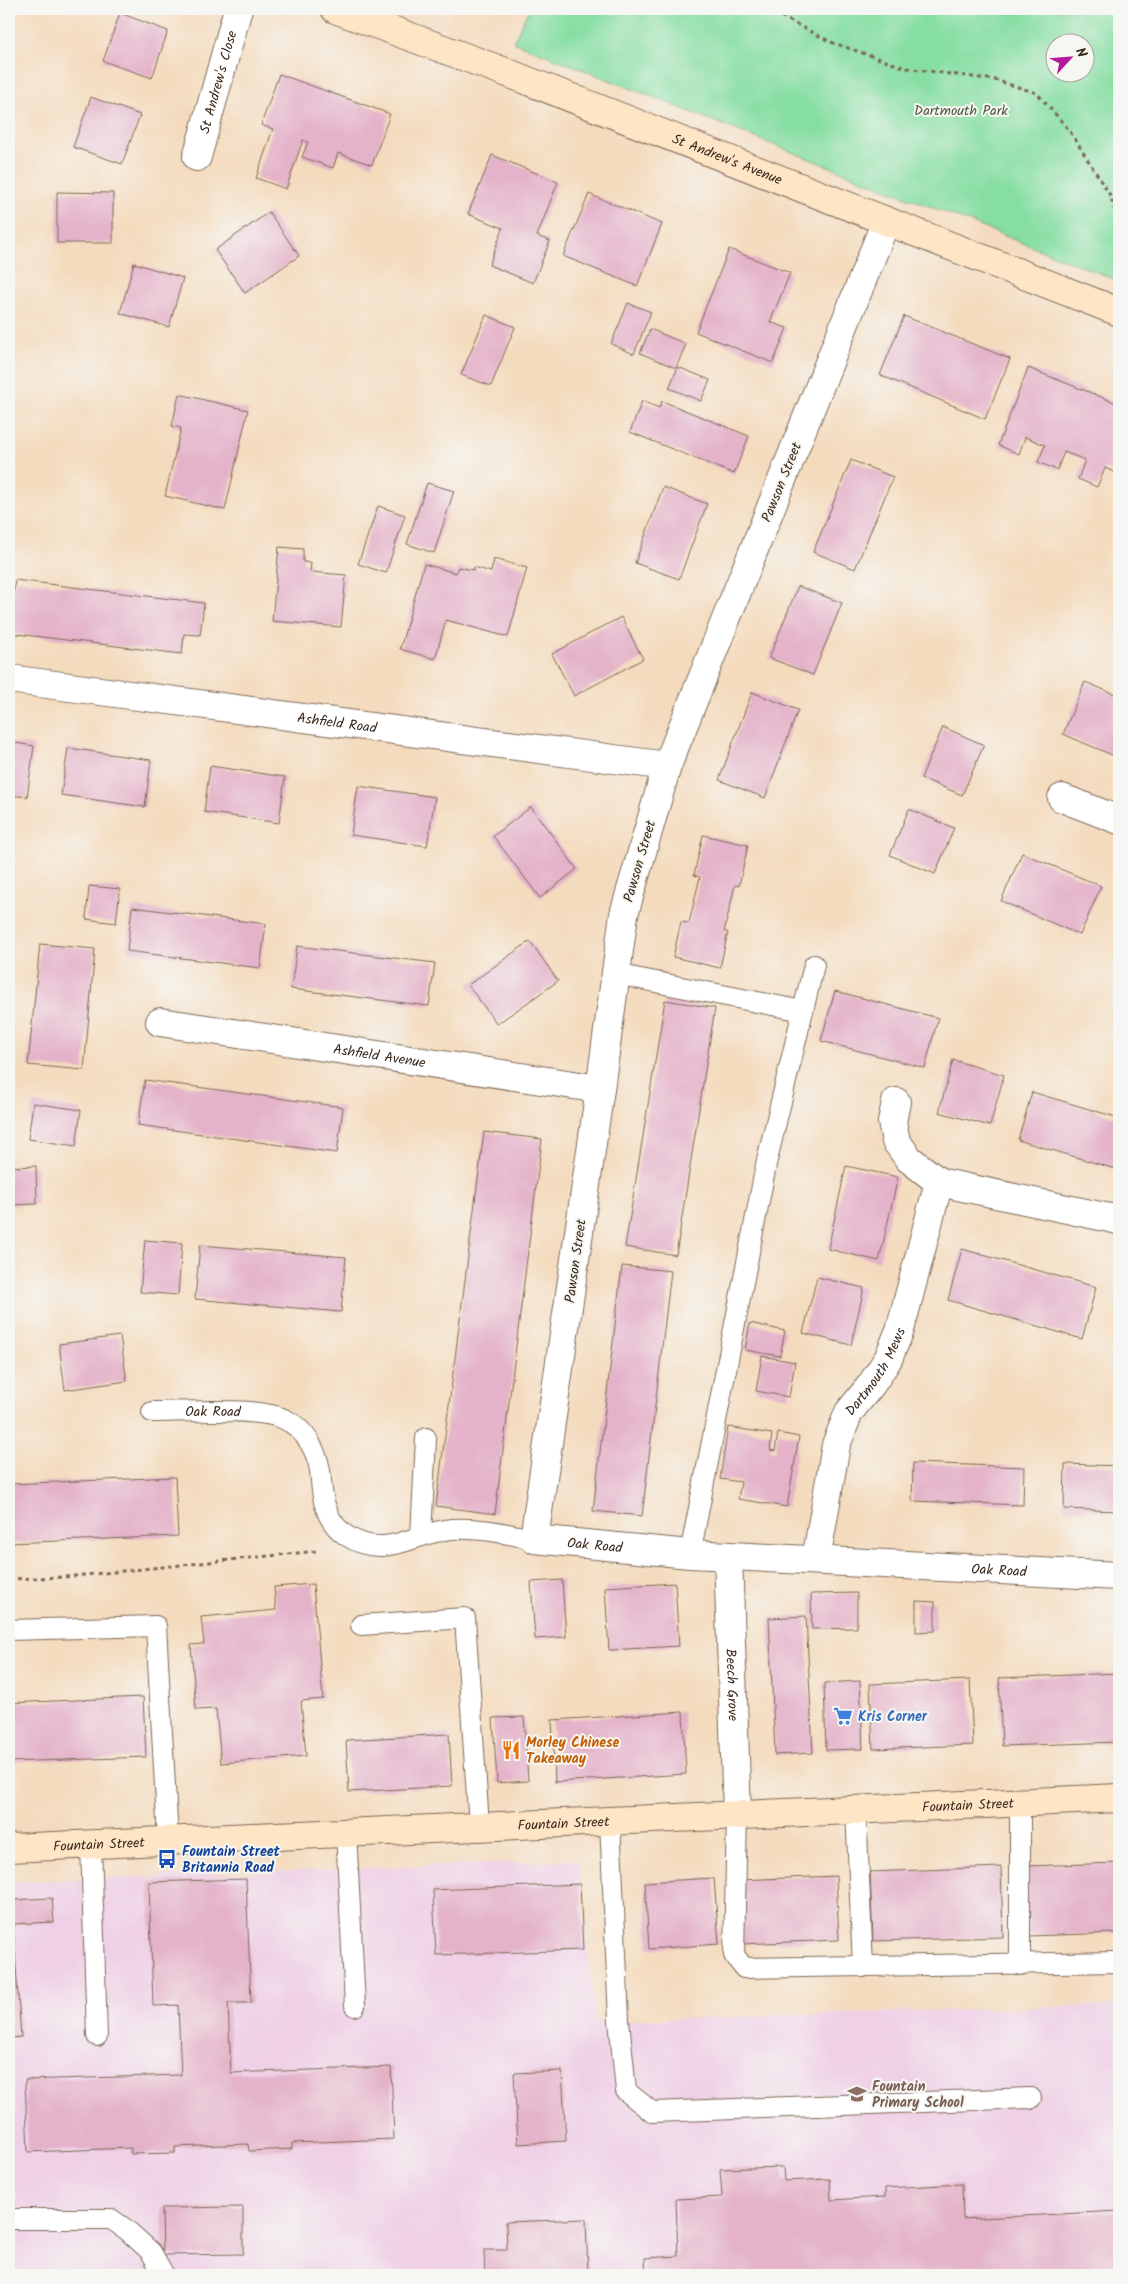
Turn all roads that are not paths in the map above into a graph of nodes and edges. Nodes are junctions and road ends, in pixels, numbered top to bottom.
1 (238, 9) edge
2 (335, 9) edge
3 (197, 157) dead end
4 (886, 221) junction
5 (1119, 312) edge
6 (9, 679) edge
7 (667, 766) junction
8 (1062, 798) dead end
9 (1119, 820) edge
10 (814, 965) dead end
11 (615, 974) junction
12 (803, 1011) junction
13 (160, 1022) dead end
14 (600, 1089) junction
15 (896, 1102) dead end
16 (938, 1182) junction
17 (1119, 1220) edge
18 (152, 1412) dead end
19 (426, 1438) dead end
20 (421, 1536) junction
21 (534, 1539) junction
22 (690, 1554) junction
23 (728, 1556) junction
24 (816, 1560) junction
25 (1119, 1576) edge
26 (361, 1625) dead end
27 (9, 1630) edge
28 (1119, 1798) edge
29 (1020, 1802) junction
30 (856, 1809) junction
31 (737, 1814) junction
32 (610, 1821) junction
33 (480, 1826) junction
34 (346, 1832) junction
35 (168, 1839) junction
36 (90, 1844) junction
37 (9, 1848) edge
38 (1119, 1962) edge
39 (1020, 1965) junction
40 (862, 1967) junction
41 (355, 2006) dead end
42 (97, 2036) dead end
43 (1031, 2098) dead end
44 (9, 2219) edge
45 (164, 2275) edge

1 - 3 street, St Andrew's Close
2 - 4 main road, St Andrew's Avenue
4 - 5 main road, St Andrew's Avenue
4 - 7 street, Pawson Street
6 - 7 street, Ashfield Road
7 - 11 street, Pawson Street
8 - 9 street
10 - 12 lane
11 - 12 lane
11 - 14 street, Pawson Street
12 - 22 lane
13 - 14 street, Ashfield Avenue
14 - 21 street, Pawson Street
15 - 16 street
16 - 17 street
16 - 24 street, Dartmouth Mews
18 - 20 lane, Oak Road
19 - 20 lane
20 - 21 lane, Oak Road
21 - 22 street, Oak Road
22 - 23 street, Oak Road
23 - 24 street, Oak Road
23 - 31 street, Beech Grove
24 - 25 street, Oak Road
26 - 33 lane
27 - 35 lane
28 - 29 main road, Fountain Street
29 - 30 main road, Fountain Street
29 - 39 lane
30 - 31 main road, Fountain Street
30 - 40 lane
31 - 32 main road, Fountain Street
31 - 40 lane
32 - 33 main road, Fountain Street
32 - 43 lane
33 - 34 main road, Fountain Street
34 - 35 main road, Fountain Street
34 - 41 lane
35 - 36 main road, Fountain Street
36 - 37 main road, Fountain Street
36 - 42 lane
38 - 39 lane
39 - 40 lane
44 - 45 lane

